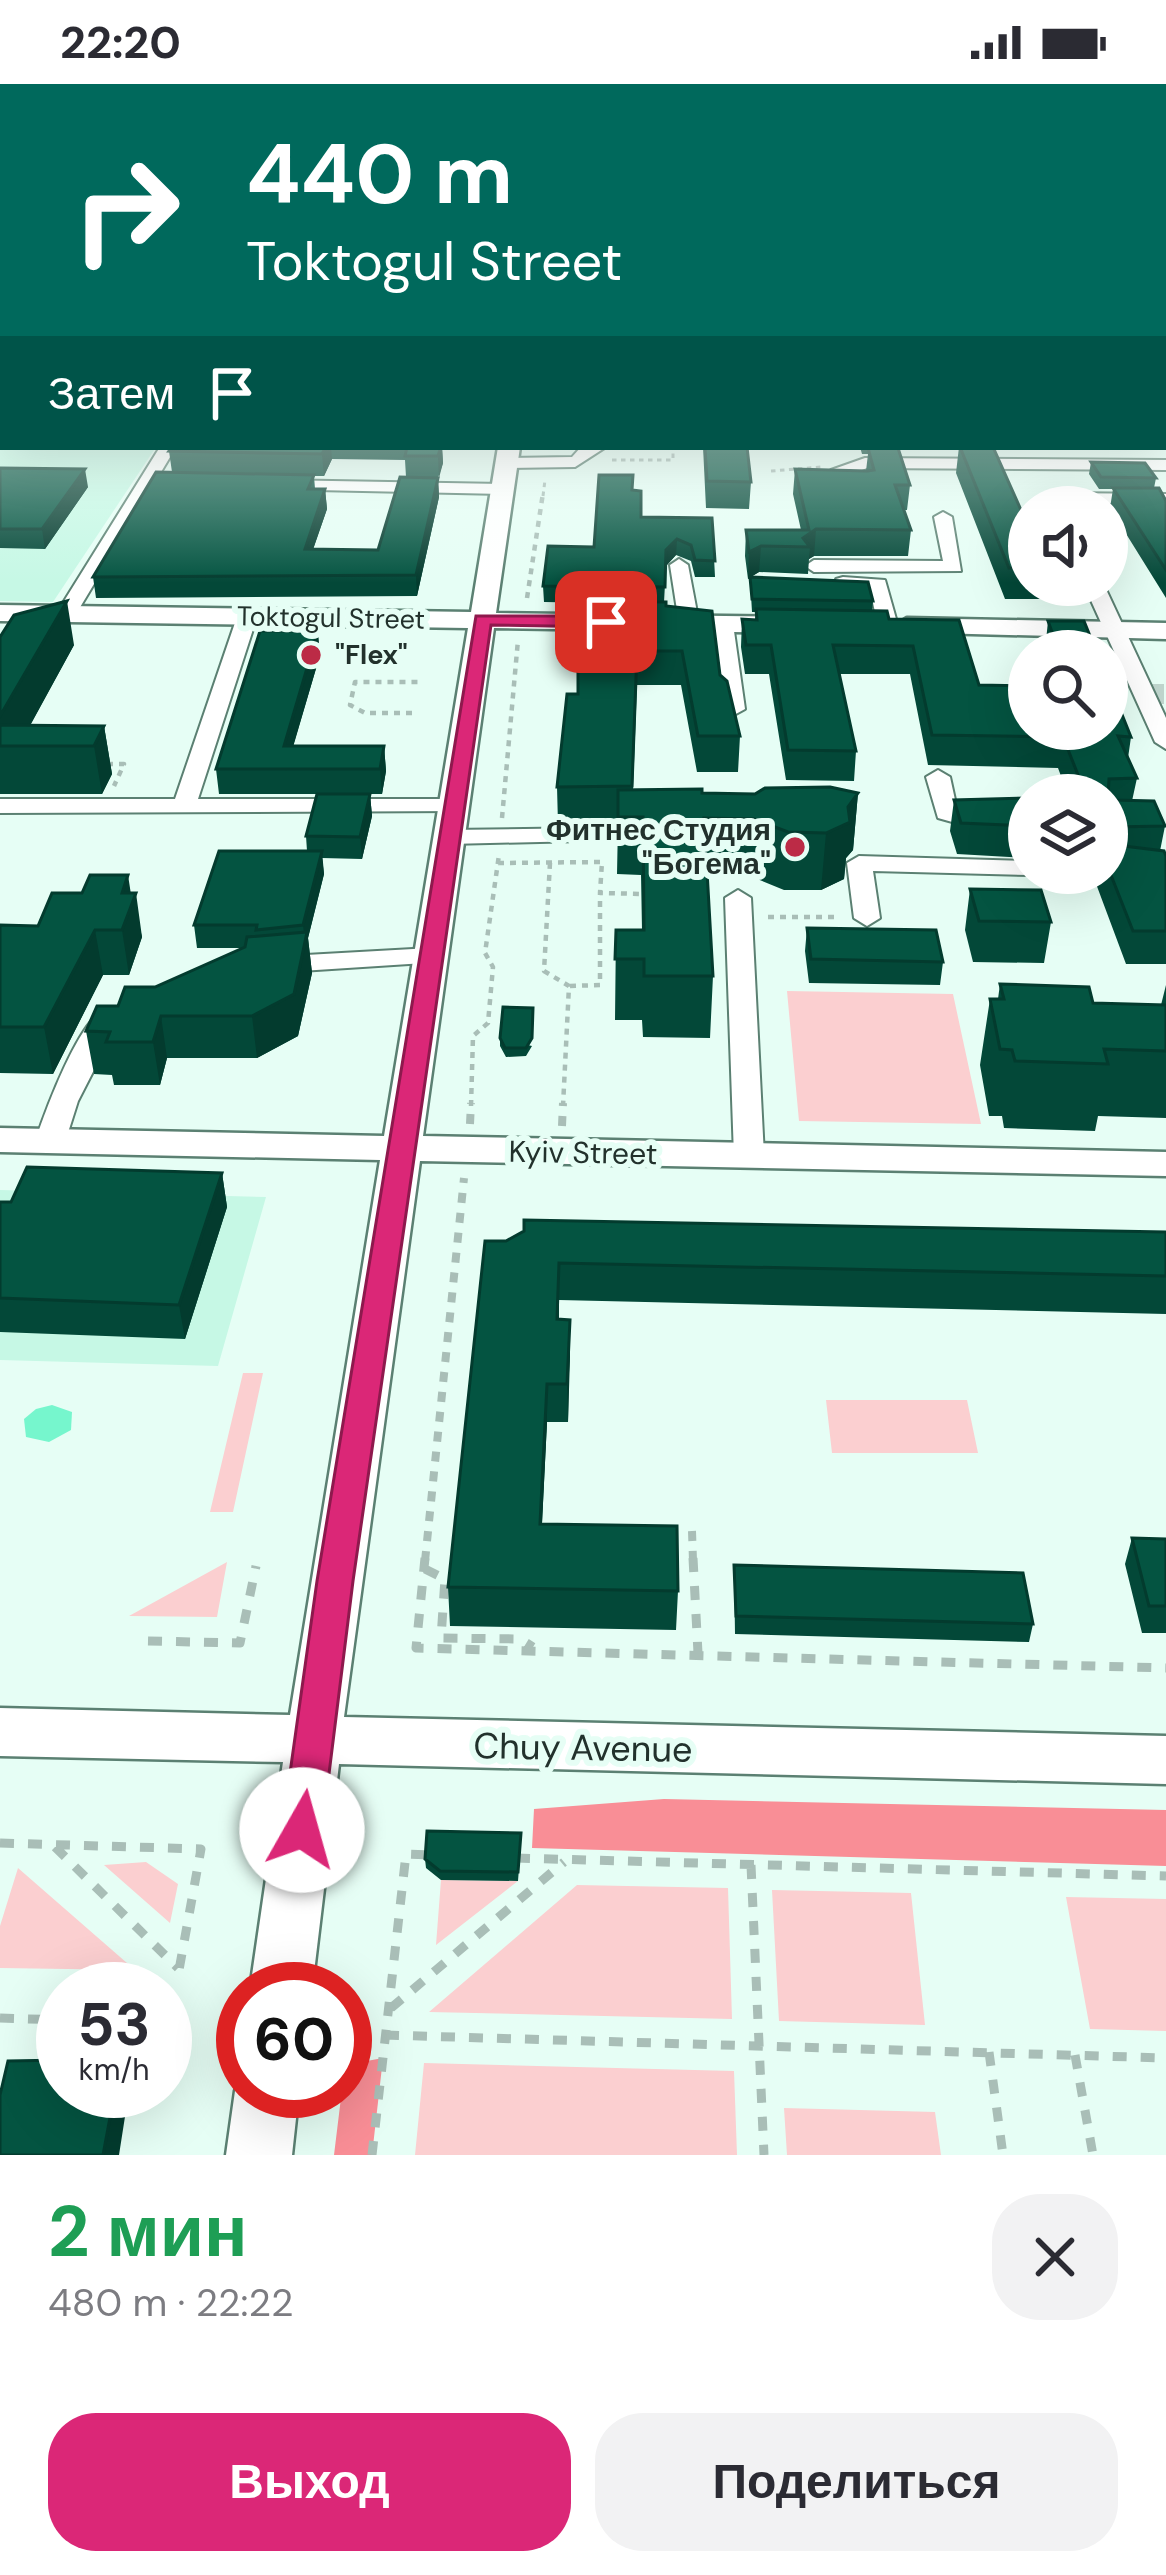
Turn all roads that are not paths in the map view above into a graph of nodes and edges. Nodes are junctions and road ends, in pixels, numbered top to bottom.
1 (166, 450) edge
2 (588, 450) edge
3 (1040, 456) edge
4 (1166, 465) edge
5 (506, 466) edge
6 (147, 482) junction
7 (170, 483) edge
8 (260, 485) edge
9 (1053, 486) edge
10 (856, 489) edge
11 (1166, 499) edge
12 (1128, 500) edge
13 (943, 517) dead end
14 (679, 566) dead end
15 (954, 567) junction
16 (961, 589) dead end
17 (1103, 606) edge
18 (0, 613) edge
19 (67, 614) junction
20 (247, 616) junction
21 (483, 620) junction
22 (689, 623) junction
23 (723, 623) junction
24 (817, 625) edge
25 (876, 626) joint
26 (1114, 630) joint
27 (1128, 630) edge
28 (1166, 631) edge
29 (1128, 660) edge
30 (734, 709) edge
31 (1166, 742) edge
32 (938, 777) dead end
33 (0, 806) edge
34 (184, 806) junction
35 (1008, 819) edge
36 (452, 822) junction
37 (669, 828) edge
38 (1008, 867) edge
39 (738, 907) road end
40 (867, 918) road end
41 (431, 956) junction
42 (247, 968) edge
43 (128, 1001) edge
44 (0, 1141) edge
45 (50, 1142) junction
46 (402, 1150) junction
47 (749, 1156) junction
48 (1166, 1164) edge
49 (0, 1732) edge
50 (314, 1742) junction
51 (1166, 1760) edge
52 (285, 1962) edge
53 (264, 2118) edge
54 (259, 2155) edge

1 - 6 street
2 - 5 street
3 - 4 street
3 - 9 street
3 - 10 street
5 - 8 street
5 - 21 main road
6 - 7 street
6 - 19 street
11 - 12 street
13 - 15 street
14 - 22 street
15 - 16 street
15 - 25 street
17 - 26 street
18 - 19 main road, Toktogul Street
19 - 20 main road, Toktogul Street
20 - 21 main road, Toktogul Street
20 - 34 street
21 - 22 main road, Toktogul Street
21 - 36 main road
22 - 23 main road, Toktogul Street
23 - 24 main road, Toktogul Street
23 - 30 street
25 - 26 main road
27 - 28 main road
29 - 31 street
32 - 35 street
33 - 34 street
34 - 36 street
36 - 37 street
36 - 41 main road
38 - 40 street
39 - 47 street
41 - 42 street
41 - 46 main road
43 - 45 street
44 - 45 main road, Kyiv Street
45 - 46 main road, Kyiv Street
46 - 47 main road, Kyiv Street
46 - 50 main road
47 - 48 main road, Kyiv Street
49 - 50 main road, Chuy Avenue
50 - 51 main road, Chuy Avenue
50 - 52 main road
53 - 54 main road

